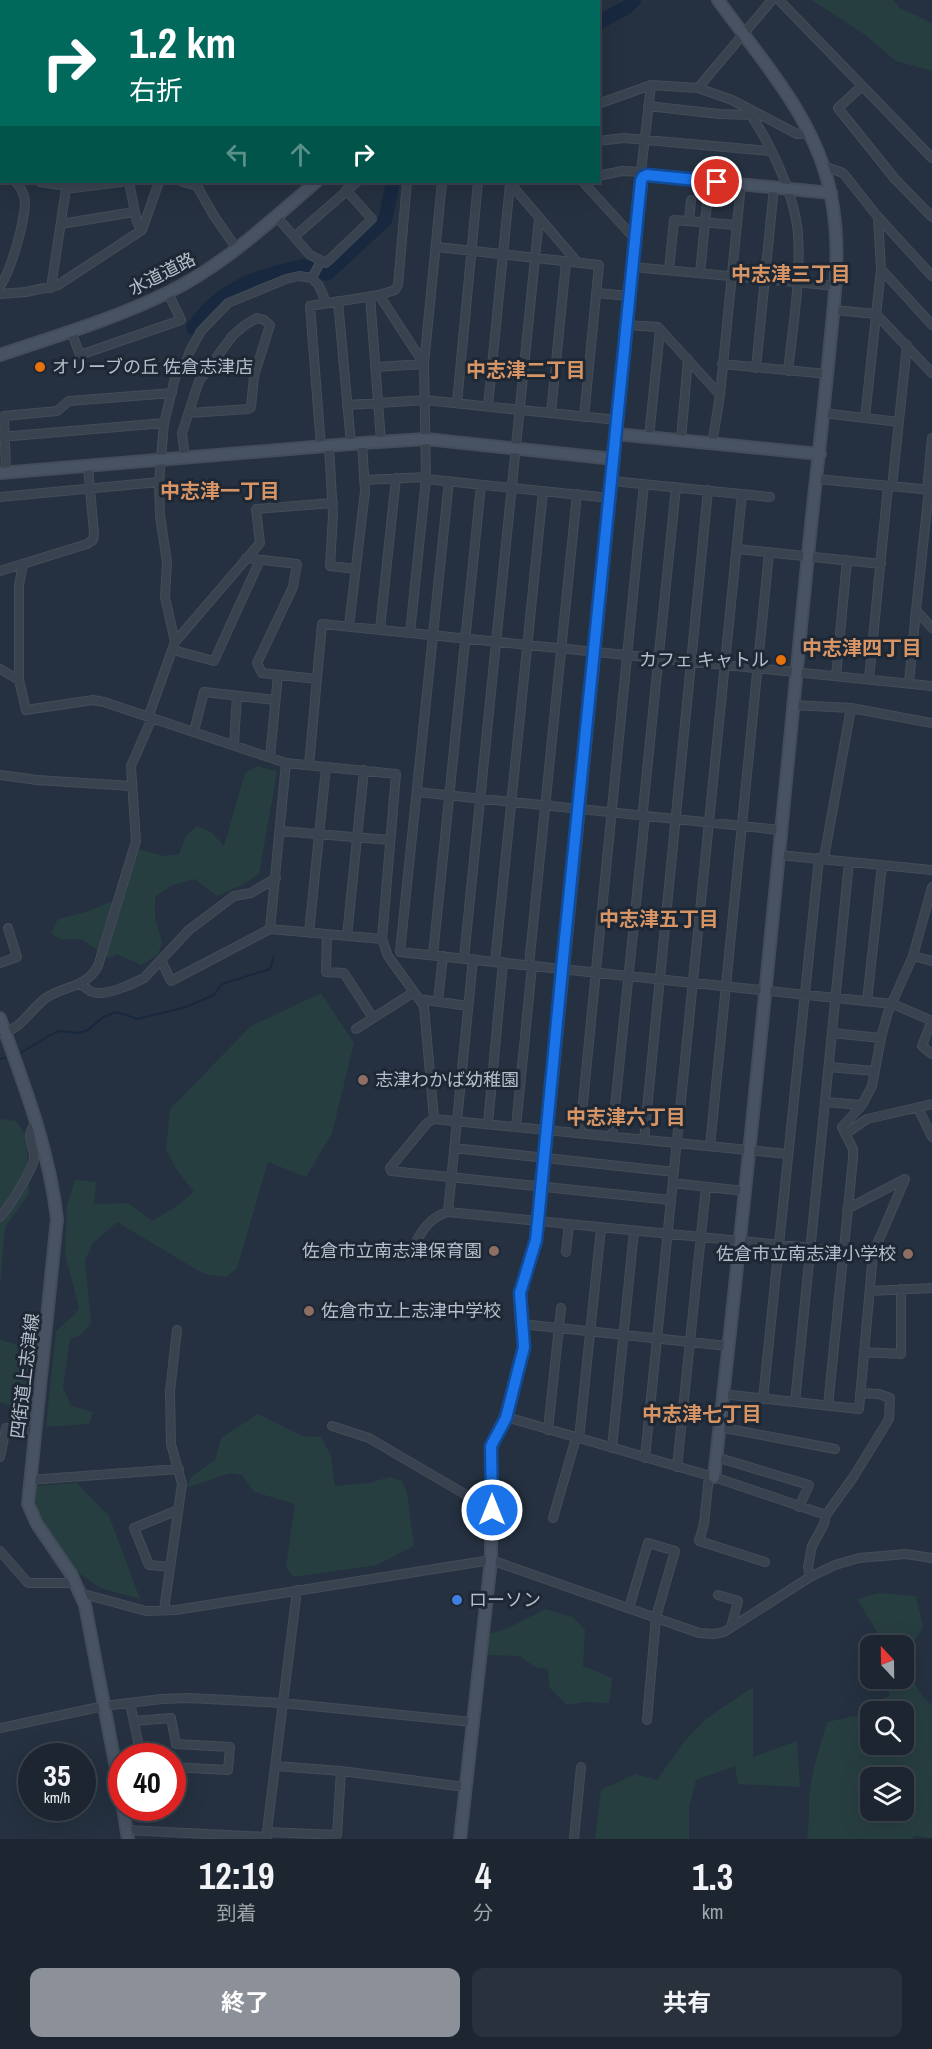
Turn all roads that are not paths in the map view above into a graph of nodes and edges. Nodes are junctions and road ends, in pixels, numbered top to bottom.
1 (718, 0) edge
2 (772, 0) edge
3 (779, 0) edge
4 (744, 35) junction
5 (651, 85) junction
6 (862, 86) junction
7 (698, 88) junction
8 (600, 103) edge
9 (648, 106) junction
10 (751, 112) junction
11 (810, 133) junction
12 (645, 140) junction
13 (600, 141) edge
14 (770, 151) junction
15 (932, 158) edge
16 (824, 166) junction
17 (642, 174) junction
18 (600, 175) edge
19 (17, 183) edge
20 (47, 183) edge
21 (108, 183) edge
22 (129, 183) edge
23 (159, 183) edge
24 (186, 183) edge
25 (315, 183) edge
26 (356, 183) edge
27 (407, 183) edge
28 (442, 183) edge
29 (478, 183) edge
30 (509, 183) edge
31 (585, 183) edge
32 (741, 184) junction
33 (67, 186) edge
34 (774, 187) junction
35 (787, 189) junction
36 (346, 190) junction
37 (831, 193) junction
38 (691, 200) dead end
39 (708, 203) dead end
40 (135, 212) junction
41 (276, 216) junction
42 (878, 217) junction
43 (932, 217) edge
44 (539, 219) junction
45 (689, 221) junction
46 (706, 222) junction
47 (61, 224) junction
48 (737, 225) junction
49 (142, 230) junction
50 (294, 237) junction
51 (636, 239) junction
52 (437, 247) junction
53 (237, 249) junction
54 (472, 251) junction
55 (503, 254) junction
56 (535, 258) junction
57 (321, 261) junction
58 (566, 262) junction
59 (578, 263) junction
60 (633, 267) junction
61 (881, 269) junction
62 (669, 270) junction
63 (700, 273) junction
64 (930, 273) edge
65 (731, 276) junction
66 (312, 278) junction
67 (765, 279) junction
68 (797, 282) junction
69 (0, 285) edge
70 (836, 286) junction
71 (51, 288) junction
72 (168, 293) junction
73 (596, 293) junction
74 (0, 294) edge
75 (374, 295) junction
76 (630, 296) junction
77 (338, 301) junction
78 (326, 302) junction
79 (834, 310) junction
80 (876, 314) junction
81 (932, 325) edge
82 (627, 326) junction
83 (660, 330) junction
84 (71, 331) junction
85 (907, 345) junction
86 (0, 355) edge
87 (688, 359) junction
88 (424, 364) junction
89 (722, 364) junction
90 (376, 367) junction
91 (756, 368) junction
92 (788, 371) junction
93 (932, 373) edge
94 (827, 374) junction
95 (172, 393) junction
96 (720, 395) junction
97 (425, 400) junction
98 (378, 403) junction
99 (457, 403) junction
100 (348, 405) junction
101 (488, 406) junction
102 (520, 410) junction
103 (190, 413) junction
104 (551, 413) junction
105 (823, 413) junction
106 (584, 417) junction
107 (865, 418) junction
108 (617, 420) junction
109 (899, 422) junction
110 (164, 423) junction
111 (616, 434) junction
112 (2, 437) edge
113 (650, 437) junction
114 (932, 438) edge
115 (426, 440) junction
116 (681, 440) junction
117 (381, 441) junction
118 (356, 443) junction
119 (712, 444) junction
120 (325, 446) junction
121 (516, 448) junction
122 (819, 454) junction
123 (185, 458) junction
124 (614, 459) junction
125 (160, 460) junction
126 (88, 466) junction
127 (3, 472) edge
128 (396, 478) junction
129 (426, 478) junction
130 (364, 480) junction
131 (817, 480) junction
132 (612, 481) junction
133 (159, 482) junction
134 (449, 482) junction
135 (644, 484) junction
136 (481, 485) junction
137 (890, 486) junction
138 (676, 487) junction
139 (512, 488) junction
140 (90, 489) junction
141 (708, 490) junction
142 (930, 490) edge
143 (543, 491) junction
144 (577, 494) junction
145 (742, 494) junction
146 (770, 496) dead end
147 (0, 497) edge
148 (610, 498) junction
149 (333, 502) junction
150 (736, 549) junction
151 (770, 553) junction
152 (808, 556) junction
153 (246, 558) junction
154 (260, 560) junction
155 (847, 560) junction
156 (23, 564) junction
157 (881, 564) junction
158 (356, 569) junction
159 (0, 571) edge
160 (916, 610) junction
161 (349, 626) junction
162 (932, 628) edge
163 (380, 629) junction
164 (410, 633) junction
165 (433, 635) junction
166 (464, 638) junction
167 (497, 641) junction
168 (527, 645) junction
169 (174, 646) junction
170 (560, 648) junction
171 (594, 651) junction
172 (626, 655) junction
173 (658, 658) junction
174 (692, 661) junction
175 (725, 665) junction
176 (758, 668) junction
177 (3, 671) edge
178 (797, 672) junction
179 (278, 675) junction
180 (836, 676) junction
181 (317, 679) junction
182 (869, 679) junction
183 (19, 681) junction
184 (0, 682) edge
185 (909, 683) junction
186 (932, 686) edge
187 (237, 696) junction
188 (275, 700) junction
189 (792, 705) junction
190 (851, 708) junction
191 (151, 716) junction
192 (932, 723) edge
193 (194, 731) junction
194 (234, 744) junction
195 (270, 758) junction
196 (286, 763) junction
197 (309, 765) junction
198 (326, 767) junction
199 (364, 770) junction
200 (0, 775) edge
201 (131, 786) junction
202 (417, 792) junction
203 (449, 795) junction
204 (480, 799) junction
205 (512, 802) junction
206 (545, 805) junction
207 (579, 809) junction
208 (613, 812) junction
209 (645, 816) junction
210 (676, 819) junction
211 (709, 822) junction
212 (742, 826) junction
213 (780, 830) junction
214 (280, 831) junction
215 (320, 834) junction
216 (357, 838) junction
217 (390, 840) junction
218 (779, 855) junction
219 (821, 858) junction
220 (849, 862) junction
221 (882, 865) junction
222 (932, 870) edge
223 (276, 878) junction
224 (932, 890) edge
225 (922, 925) junction
226 (8, 928) dead end
227 (932, 928) edge
228 (270, 929) junction
229 (309, 933) junction
230 (327, 934) junction
231 (347, 936) junction
232 (382, 939) junction
233 (432, 955) junction
234 (442, 956) junction
235 (913, 956) junction
236 (468, 959) junction
237 (161, 960) junction
238 (932, 961) edge
239 (499, 962) junction
240 (0, 963) edge
241 (531, 965) junction
242 (562, 969) junction
243 (597, 972) junction
244 (630, 976) junction
245 (661, 979) junction
246 (693, 982) junction
247 (80, 984) junction
248 (726, 986) junction
249 (765, 990) junction
250 (804, 994) junction
251 (416, 996) junction
252 (836, 997) junction
253 (438, 1001) junction
254 (867, 1001) junction
255 (893, 1004) junction
256 (468, 1006) junction
257 (0, 1018) edge
258 (373, 1018) junction
259 (932, 1021) edge
260 (356, 1029) dead end
261 (3, 1032) edge
262 (832, 1033) junction
263 (881, 1038) junction
264 (932, 1054) edge
265 (829, 1067) junction
266 (874, 1071) junction
267 (826, 1102) junction
268 (932, 1104) edge
269 (861, 1105) junction
270 (918, 1108) junction
271 (434, 1119) junction
272 (457, 1121) junction
273 (37, 1123) junction
274 (488, 1124) junction
275 (516, 1127) junction
276 (547, 1130) junction
277 (580, 1133) junction
278 (845, 1134) junction
279 (612, 1136) junction
280 (932, 1137) edge
281 (644, 1140) junction
282 (677, 1143) junction
283 (710, 1146) junction
284 (454, 1148) junction
285 (748, 1150) junction
286 (788, 1154) junction
287 (544, 1158) junction
288 (674, 1172) junction
289 (451, 1178) junction
290 (673, 1183) junction
291 (706, 1187) junction
292 (541, 1188) junction
293 (744, 1191) junction
294 (671, 1200) junction
295 (847, 1209) junction
296 (448, 1212) junction
297 (0, 1217) edge
298 (538, 1221) junction
299 (569, 1224) junction
300 (601, 1228) junction
301 (634, 1231) junction
302 (668, 1234) junction
303 (700, 1238) junction
304 (739, 1241) junction
305 (779, 1245) junction
306 (811, 1248) junction
307 (566, 1252) dead end
308 (844, 1252) junction
309 (873, 1254) junction
310 (408, 1256) dead end
311 (932, 1288) edge
312 (901, 1289) junction
313 (870, 1291) junction
314 (561, 1308) dead end
315 (522, 1324) junction
316 (559, 1328) junction
317 (177, 1330) dead end
318 (590, 1331) junction
319 (623, 1334) junction
320 (657, 1338) junction
321 (690, 1342) junction
322 (728, 1346) junction
323 (864, 1352) junction
324 (860, 1393) junction
325 (722, 1394) junction
326 (763, 1399) junction
327 (795, 1402) junction
328 (828, 1406) junction
329 (506, 1418) junction
330 (332, 1426) dead end
331 (719, 1427) junction
332 (35, 1429) junction
333 (548, 1430) junction
334 (577, 1438) junction
335 (612, 1448) junction
336 (835, 1449) dead end
337 (0, 1457) edge
338 (716, 1457) junction
339 (645, 1458) junction
340 (677, 1467) junction
341 (179, 1469) junction
342 (711, 1477) junction
343 (29, 1480) junction
344 (799, 1507) junction
345 (178, 1510) junction
346 (492, 1510) junction
347 (826, 1515) junction
348 (553, 1518) dead end
349 (0, 1551) edge
350 (932, 1558) edge
351 (492, 1560) junction
352 (765, 1562) dead end
353 (170, 1567) junction
354 (810, 1577) junction
355 (77, 1588) junction
356 (297, 1590) junction
357 (718, 1595) dead end
358 (629, 1608) junction
359 (165, 1610) junction
360 (656, 1617) junction
361 (731, 1627) junction
362 (130, 1702) junction
363 (284, 1703) junction
364 (104, 1706) junction
365 (647, 1720) dead end
366 (134, 1721) junction
367 (472, 1722) junction
368 (0, 1728) edge
369 (111, 1743) edge
370 (138, 1743) edge
371 (176, 1743) edge
372 (186, 1745) edge
373 (276, 1766) junction
374 (581, 1767) dead end
375 (186, 1768) edge
376 (341, 1771) junction
377 (465, 1787) junction
378 (128, 1834) edge
379 (267, 1836) edge
380 (460, 1839) edge
381 (574, 1839) edge

1 - 4 street
2 - 4 street
3 - 6 street
4 - 7 street
4 - 11 street
5 - 7 street
5 - 8 street
5 - 9 street
6 - 15 street
6 - 43 street
7 - 10 street
9 - 10 street
9 - 12 street
10 - 11 street
10 - 14 street
11 - 16 street
12 - 13 street
12 - 14 street
12 - 17 street
14 - 35 street
16 - 37 street
16 - 42 street
17 - 18 street
17 - 32 street
17 - 51 street
19 - 69 street
20 - 33 street
21 - 33 street
22 - 40 street
23 - 49 street
24 - 53 street
25 - 41 street, 水道道路
26 - 36 street
27 - 75 street
28 - 52 street
29 - 54 street
30 - 44 street
30 - 55 street
31 - 51 street
32 - 34 street
32 - 48 street
33 - 47 street
34 - 35 street
34 - 67 street
35 - 37 street
35 - 68 street
36 - 50 street
36 - 57 street
37 - 70 street
38 - 45 street
39 - 46 street
40 - 47 street
40 - 49 street
41 - 50 street
41 - 53 street, 水道道路
42 - 61 street
42 - 64 street
44 - 56 street
44 - 59 street
45 - 46 street
45 - 62 street
46 - 48 street
46 - 63 street
47 - 71 street
48 - 65 street
49 - 71 street
50 - 57 street
51 - 60 street
52 - 54 street
52 - 88 street
53 - 72 street, 水道道路
54 - 55 street
54 - 99 street
55 - 56 street
55 - 101 street
56 - 58 street
56 - 102 street
57 - 66 street
58 - 59 street
58 - 104 street
59 - 73 street
60 - 62 street
60 - 76 street
61 - 80 street
61 - 81 street
62 - 63 street
63 - 65 street
65 - 67 street
65 - 89 street
66 - 78 street
66 - 95 street
67 - 68 street
67 - 91 street
68 - 70 street
68 - 92 street
70 - 79 street
71 - 74 street
72 - 84 street, 水道道路
72 - 84 street
73 - 76 street
73 - 106 street
75 - 77 street
75 - 88 street
75 - 90 street
76 - 82 street
77 - 78 street
77 - 100 street
78 - 120 street
79 - 80 street
79 - 94 street
80 - 85 street
80 - 107 street
82 - 83 street
82 - 108 street
83 - 87 street
83 - 113 street
84 - 86 street, 水道道路
85 - 93 street
85 - 109 street
87 - 96 street
87 - 116 street
88 - 90 street
88 - 97 street
89 - 91 street
89 - 96 street
90 - 98 street
91 - 92 street
92 - 94 street
94 - 105 street
95 - 110 street
95 - 112 street
96 - 119 street
97 - 98 street
97 - 99 street
97 - 115 street
98 - 100 street
98 - 117 street
99 - 101 street
100 - 118 street
101 - 102 street
102 - 104 street
102 - 121 street
103 - 103 street
103 - 123 street
104 - 106 street
105 - 107 street
105 - 122 street
106 - 108 street
107 - 109 street
108 - 111 street
109 - 137 street
110 - 112 street
110 - 125 street
111 - 113 street
111 - 124 street
112 - 127 street
113 - 116 street
114 - 142 street
115 - 117 street
115 - 121 street
115 - 129 street
116 - 119 street
117 - 118 street
118 - 120 street
118 - 130 street
119 - 122 street
120 - 123 street
120 - 149 street
121 - 124 street
121 - 139 street
122 - 131 street
123 - 125 street
124 - 132 street
125 - 126 street
125 - 133 street
126 - 127 street
126 - 140 street
128 - 129 street
128 - 130 street
128 - 163 street
129 - 134 street
129 - 164 street
130 - 158 street
131 - 137 street
131 - 152 street
132 - 135 street
132 - 148 street
133 - 140 street
133 - 169 street
134 - 136 street
134 - 165 street
135 - 138 street
135 - 172 street
136 - 139 street
136 - 166 street
137 - 142 street
137 - 157 street
138 - 141 street
138 - 173 street
139 - 143 street
139 - 167 street
140 - 147 street
140 - 156 street
141 - 145 street
141 - 174 street
142 - 160 street
143 - 144 street
143 - 168 street
144 - 148 street
144 - 170 street
145 - 146 street
145 - 150 street
148 - 171 street
149 - 153 street
149 - 158 street
150 - 151 street
150 - 175 street
151 - 152 street
151 - 176 street
152 - 155 street
152 - 178 street
153 - 154 street
153 - 169 street
154 - 169 street
154 - 179 street
155 - 157 street
155 - 180 street
156 - 159 street
156 - 183 street
157 - 182 street
158 - 161 street
160 - 162 street
160 - 185 street
161 - 163 street
161 - 181 street
163 - 164 street
164 - 165 street
165 - 166 street
165 - 202 street
166 - 167 street
166 - 203 street
167 - 168 street
167 - 204 street
168 - 170 street
168 - 205 street
169 - 191 street
170 - 171 street
170 - 206 street
171 - 172 street
171 - 207 street
172 - 173 street
172 - 208 street
173 - 174 street
173 - 209 street
174 - 175 street
174 - 210 street
175 - 176 street
175 - 211 street
176 - 178 street
176 - 212 street
177 - 183 street
177 - 184 street
178 - 180 street
178 - 189 street
179 - 181 street
179 - 188 street
180 - 182 street
181 - 197 street
182 - 185 street
183 - 191 street
185 - 186 street
187 - 188 street
187 - 193 street
187 - 194 street
188 - 195 street
189 - 190 street
189 - 213 street
190 - 192 street
190 - 219 street
191 - 193 street
191 - 201 street
193 - 194 street
194 - 195 street
195 - 196 street
196 - 197 street
196 - 214 street
197 - 198 street
198 - 199 street
198 - 215 street
199 - 216 street
199 - 217 street
200 - 201 street
201 - 247 street
202 - 203 street
202 - 233 street
203 - 204 street
203 - 233 street
204 - 205 street
204 - 236 street
205 - 206 street
205 - 239 street
206 - 207 street
206 - 241 street
207 - 208 street
207 - 242 street
208 - 209 street
208 - 243 street
209 - 210 street
209 - 244 street
210 - 211 street
210 - 245 street
211 - 212 street
211 - 246 street
212 - 213 street
212 - 248 street
213 - 218 street
214 - 215 street
214 - 223 street
215 - 216 street
215 - 229 street
216 - 217 street
216 - 231 street
217 - 232 street
218 - 219 street
218 - 249 street
219 - 220 street
219 - 250 street
220 - 221 street
220 - 252 street
221 - 222 street
221 - 254 street
223 - 228 street
223 - 237 street
224 - 225 street
225 - 227 street
225 - 235 street
226 - 240 street
228 - 229 street
228 - 237 street
229 - 230 street
230 - 231 street
230 - 258 street
231 - 232 street
232 - 251 street
233 - 234 street
234 - 236 street
234 - 253 street
235 - 238 street
235 - 255 street
236 - 239 street
236 - 256 street
237 - 247 street
239 - 241 street
239 - 274 street
241 - 242 street
241 - 275 street
242 - 243 street
242 - 276 street
243 - 244 street
243 - 277 street
244 - 245 street
244 - 279 street
245 - 246 street
245 - 281 street
246 - 248 street
246 - 282 street
247 - 261 street
248 - 249 street
248 - 283 street
249 - 250 street
249 - 285 street
250 - 252 street
250 - 286 street
251 - 253 street
251 - 258 street
251 - 271 street
252 - 254 street
252 - 262 street
253 - 256 street
254 - 255 street
255 - 259 street
255 - 263 street
256 - 272 street
257 - 261 street, 四街道上志津線
258 - 260 street
259 - 264 street
261 - 273 street, 四街道上志津線
262 - 263 street
262 - 265 street
263 - 266 street
265 - 266 street
265 - 267 street
266 - 269 street
267 - 269 street
267 - 306 street
268 - 270 street
269 - 278 street
270 - 278 street
270 - 280 street
271 - 272 street
271 - 289 street
272 - 274 street
272 - 284 street
273 - 297 street
273 - 332 street, 四街道上志津線
274 - 275 street
275 - 276 street
276 - 277 street
276 - 287 street
277 - 279 street
278 - 295 street
279 - 281 street
281 - 282 street
282 - 283 street
282 - 288 street
283 - 285 street
284 - 287 street
284 - 289 street
285 - 286 street
285 - 293 street
286 - 305 street
287 - 288 street
287 - 292 street
288 - 290 street
289 - 292 street
289 - 296 street
290 - 291 street
290 - 294 street
291 - 293 street
291 - 303 street
292 - 294 street
292 - 298 street
293 - 304 street
294 - 302 street
295 - 308 street
295 - 309 street
296 - 298 street
296 - 310 street
298 - 299 street
298 - 315 street
299 - 300 street
299 - 307 street
300 - 301 street
300 - 318 street
301 - 302 street
301 - 319 street
302 - 303 street
302 - 320 street
303 - 304 street
303 - 321 street
304 - 305 street
304 - 322 street
305 - 306 street
305 - 326 street
306 - 308 street
306 - 327 street
308 - 309 street
308 - 328 street
309 - 313 street
311 - 312 street
312 - 313 street
312 - 323 street
313 - 323 street
314 - 316 street
315 - 316 street
315 - 329 street
316 - 318 street
316 - 333 street
317 - 341 street
318 - 319 street
318 - 334 street
319 - 320 street
319 - 335 street
320 - 321 street
320 - 339 street
321 - 322 street
321 - 340 street
322 - 325 street
323 - 324 street
324 - 328 street
324 - 347 street
325 - 326 street
325 - 331 street
326 - 327 street
327 - 328 street
329 - 333 street
329 - 346 street
330 - 346 street
331 - 336 street
331 - 338 street
332 - 337 street
332 - 343 street, 四街道上志津線
333 - 334 street
334 - 335 street
334 - 348 street
335 - 339 street
338 - 342 street
338 - 344 street
339 - 340 street
340 - 342 street
341 - 343 street
341 - 345 street
342 - 344 street
342 - 352 street
343 - 355 street, 四街道上志津線
344 - 347 street
345 - 353 street
345 - 353 street
346 - 351 street
347 - 354 street
349 - 355 street
350 - 354 street
351 - 356 street
351 - 358 street
351 - 367 street
353 - 359 street
354 - 361 street
355 - 359 street
355 - 364 street, 四街道上志津線
356 - 359 street
356 - 363 street
357 - 361 street
358 - 360 street
358 - 360 street
360 - 361 street
360 - 365 street
362 - 363 street
362 - 364 street
362 - 366 street
363 - 367 street
363 - 373 street
364 - 368 street
364 - 369 street, 四街道上志津線
366 - 370 street
366 - 371 street
367 - 377 street
372 - 375 street
373 - 376 street
373 - 379 street
374 - 381 street
376 - 377 street
376 - 379 street
377 - 380 street
378 - 379 street

